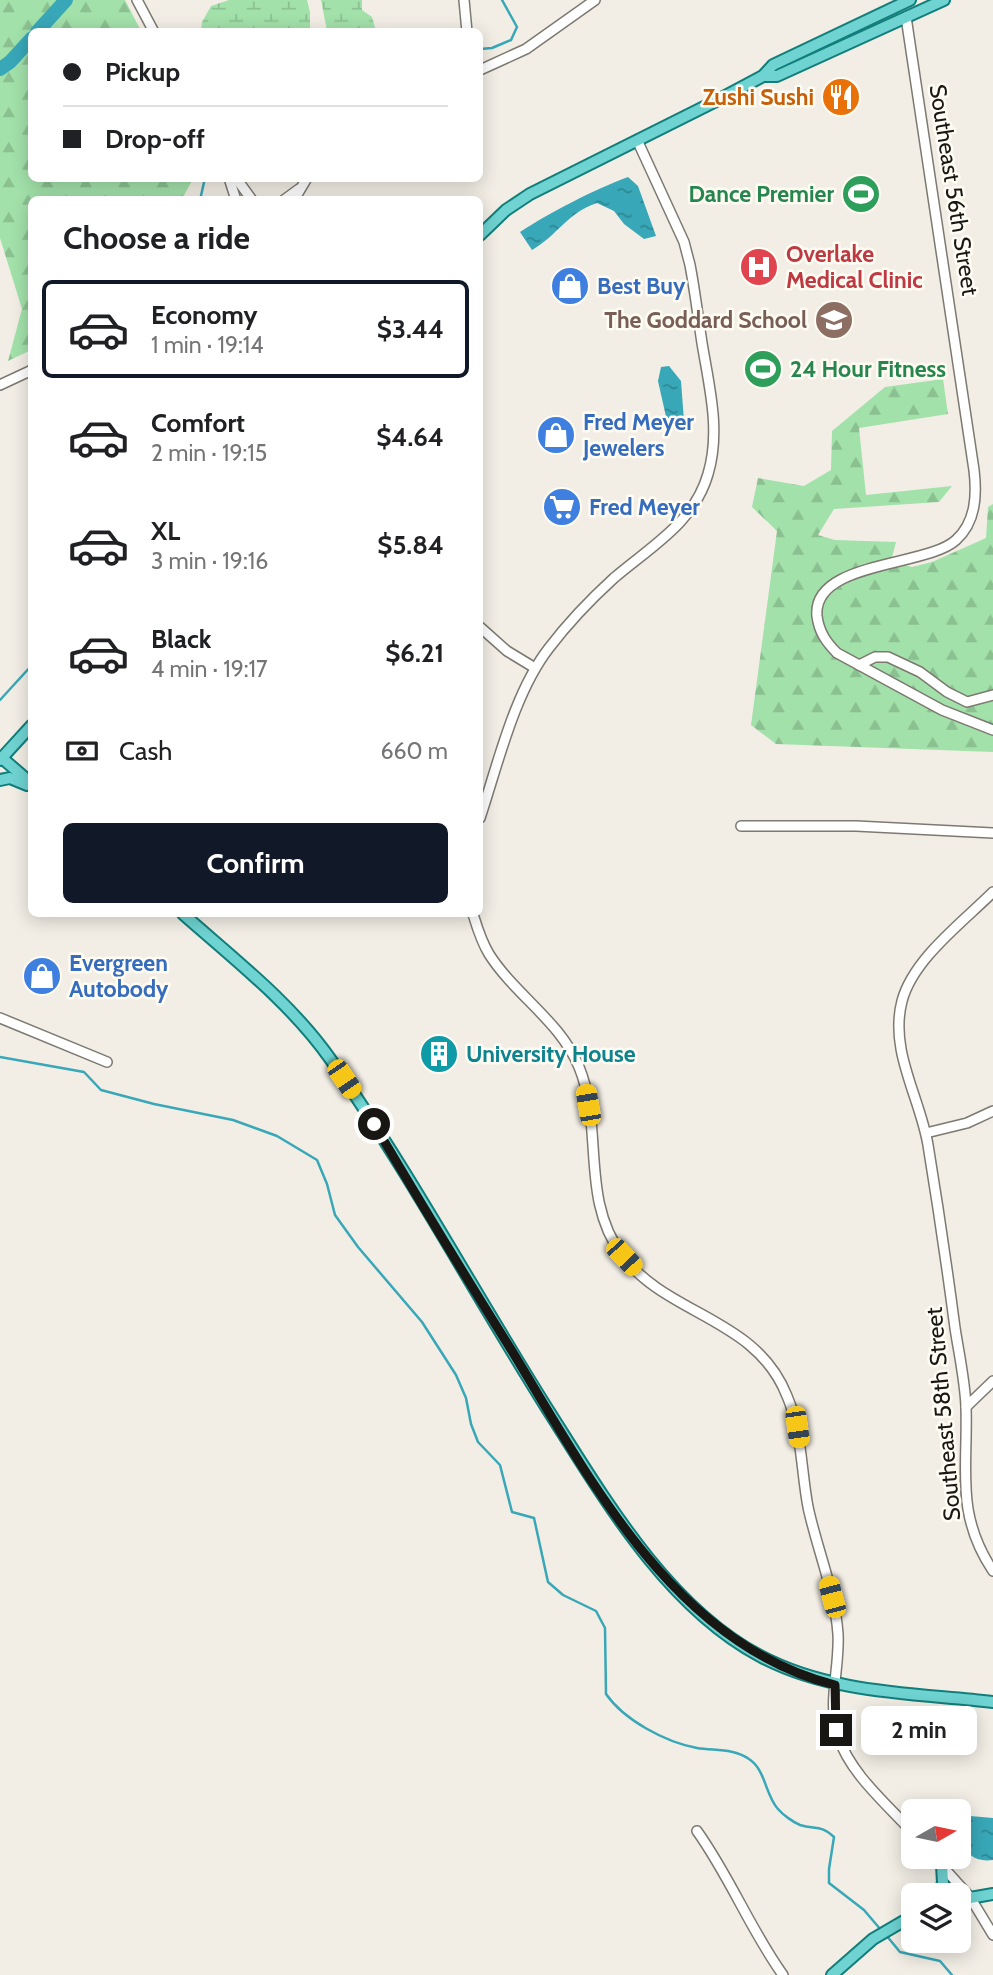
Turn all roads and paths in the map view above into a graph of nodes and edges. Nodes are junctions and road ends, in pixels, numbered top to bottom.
1 (136, 0) edge
2 (464, 0) edge
3 (595, 0) edge
4 (944, 0) edge
5 (906, 1) edge
6 (906, 17) junction
7 (152, 28) edge
8 (467, 28) edge
9 (483, 69) edge
10 (763, 76) junction
11 (638, 142) junction
12 (235, 182) edge
13 (305, 182) edge
14 (248, 196) edge
15 (289, 196) edge
16 (483, 232) edge
17 (28, 372) edge
18 (0, 385) edge
19 (483, 630) edge
20 (859, 665) junction
21 (535, 668) junction
22 (993, 695) edge
23 (28, 729) edge
24 (993, 730) edge
25 (1, 759) edge
26 (0, 780) edge
27 (28, 783) edge
28 (28, 785) edge
29 (483, 809) edge
30 (741, 826) dead end
31 (993, 833) edge
32 (993, 892) edge
33 (187, 917) edge
34 (474, 917) edge
35 (0, 1018) edge
36 (107, 1062) dead end
37 (993, 1111) edge
38 (926, 1133) junction
39 (993, 1381) edge
40 (966, 1408) junction
41 (993, 1571) edge
42 (835, 1685) junction
43 (993, 1702) edge
44 (901, 1819) edge
45 (697, 1831) dead end
46 (993, 1894) edge
47 (971, 1897) edge
48 (971, 1907) edge
49 (901, 1922) edge
50 (993, 1934) edge
51 (783, 1975) edge
52 (832, 1975) edge

1 - 7 street
2 - 8 street
3 - 9 street
4 - 6 main road
5 - 6 main road, Southeast 56th Street
5 - 10 main road
6 - 10 main road
6 - 20 street, Southeast 56th Street
10 - 11 main road
11 - 16 main road
11 - 21 street
12 - 14 street
13 - 15 street
17 - 18 street
19 - 21 street
20 - 22 street
20 - 24 street, Southeast 56th Street
21 - 29 street
23 - 25 main road
25 - 27 main road
26 - 28 main road
30 - 31 street
32 - 38 street, Southeast 58th Street
33 - 42 main road
34 - 42 street
35 - 36 street
37 - 38 street
38 - 40 street, Southeast 58th Street
39 - 40 street
40 - 41 street, Southeast 58th Street
42 - 43 main road
42 - 44 street
45 - 51 street
46 - 47 main road
48 - 50 street
49 - 52 main road

